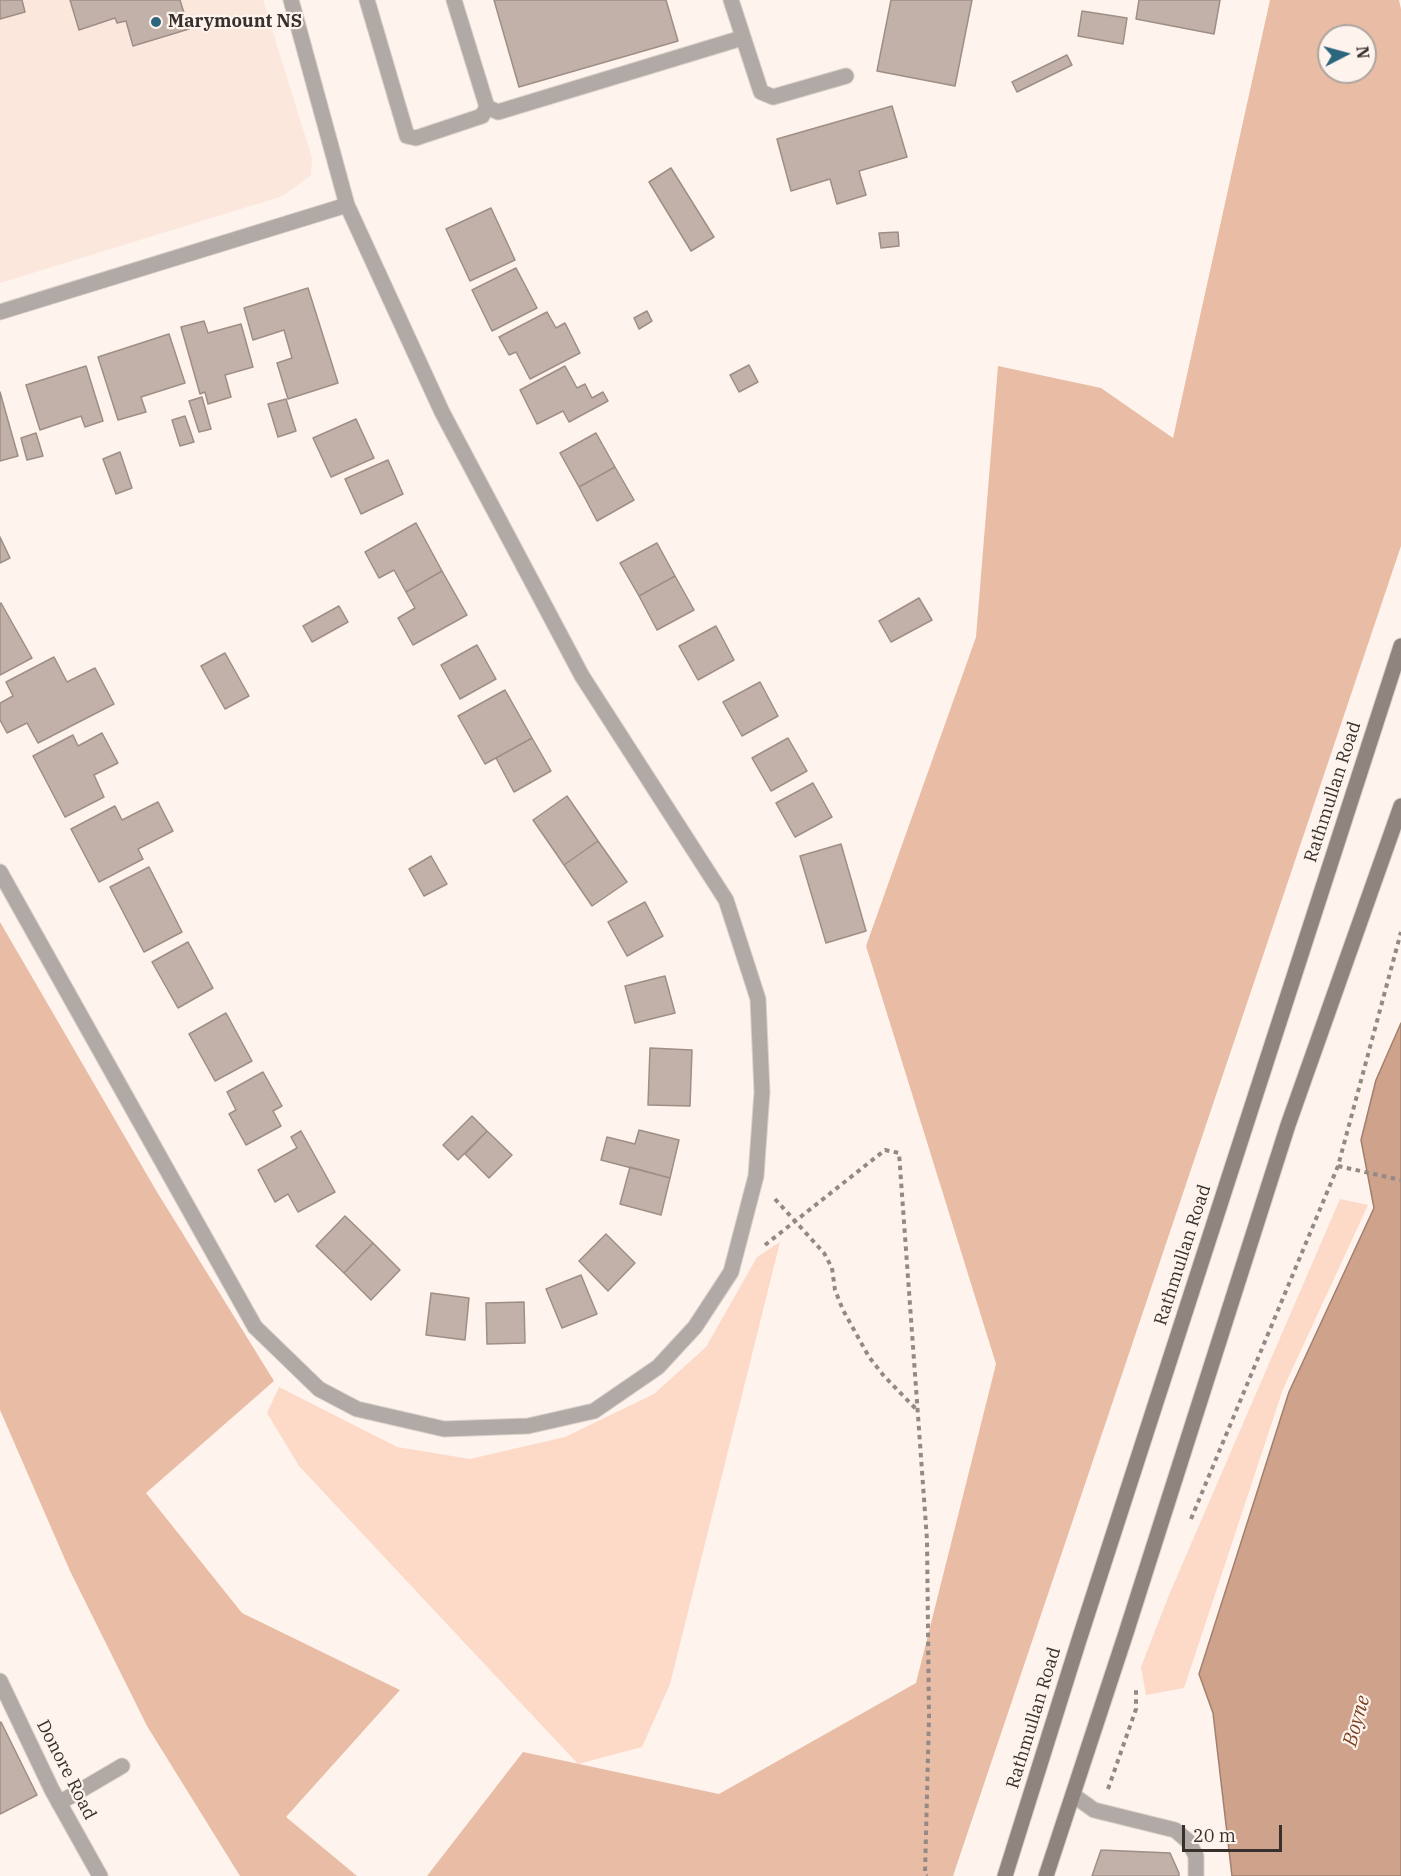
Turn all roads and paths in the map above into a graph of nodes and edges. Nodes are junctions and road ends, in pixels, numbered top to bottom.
1 (291, 0) edge
2 (367, 0) edge
3 (454, 0) edge
4 (731, 0) edge
5 (742, 38) junction
6 (846, 76) dead end
7 (487, 107) junction
8 (347, 205) junction
9 (0, 312) edge
10 (1401, 646) edge
11 (1401, 806) edge
12 (0, 872) edge
13 (1401, 932) edge
14 (1338, 1166) junction
15 (756, 1176) junction
16 (1401, 1180) edge
17 (794, 1221) junction
18 (731, 1272) junction
19 (917, 1410) junction
20 (1189, 1524) dead end
21 (0, 1681) edge
22 (1136, 1686) dead end
23 (122, 1766) dead end
24 (1073, 1795) junction
25 (59, 1803) junction
26 (1094, 1810) junction
27 (100, 1876) edge
28 (927, 1876) edge
29 (1005, 1876) edge
30 (1046, 1876) edge
31 (1196, 1876) edge

1 - 8 street
2 - 7 street
3 - 7 street
4 - 5 street
5 - 6 street
5 - 7 street
8 - 9 street
8 - 15 street
10 - 29 main road, Rathmullan Road
11 - 24 main road
12 - 18 street
13 - 14 path
14 - 16 path
14 - 20 path
15 - 17 path
15 - 18 street
17 - 18 path
17 - 19 path
17 - 19 path
19 - 28 path
21 - 25 street, Donore Road
22 - 26 path
23 - 25 street
24 - 26 street
24 - 30 main road
25 - 27 street, Donore Road
26 - 31 street

